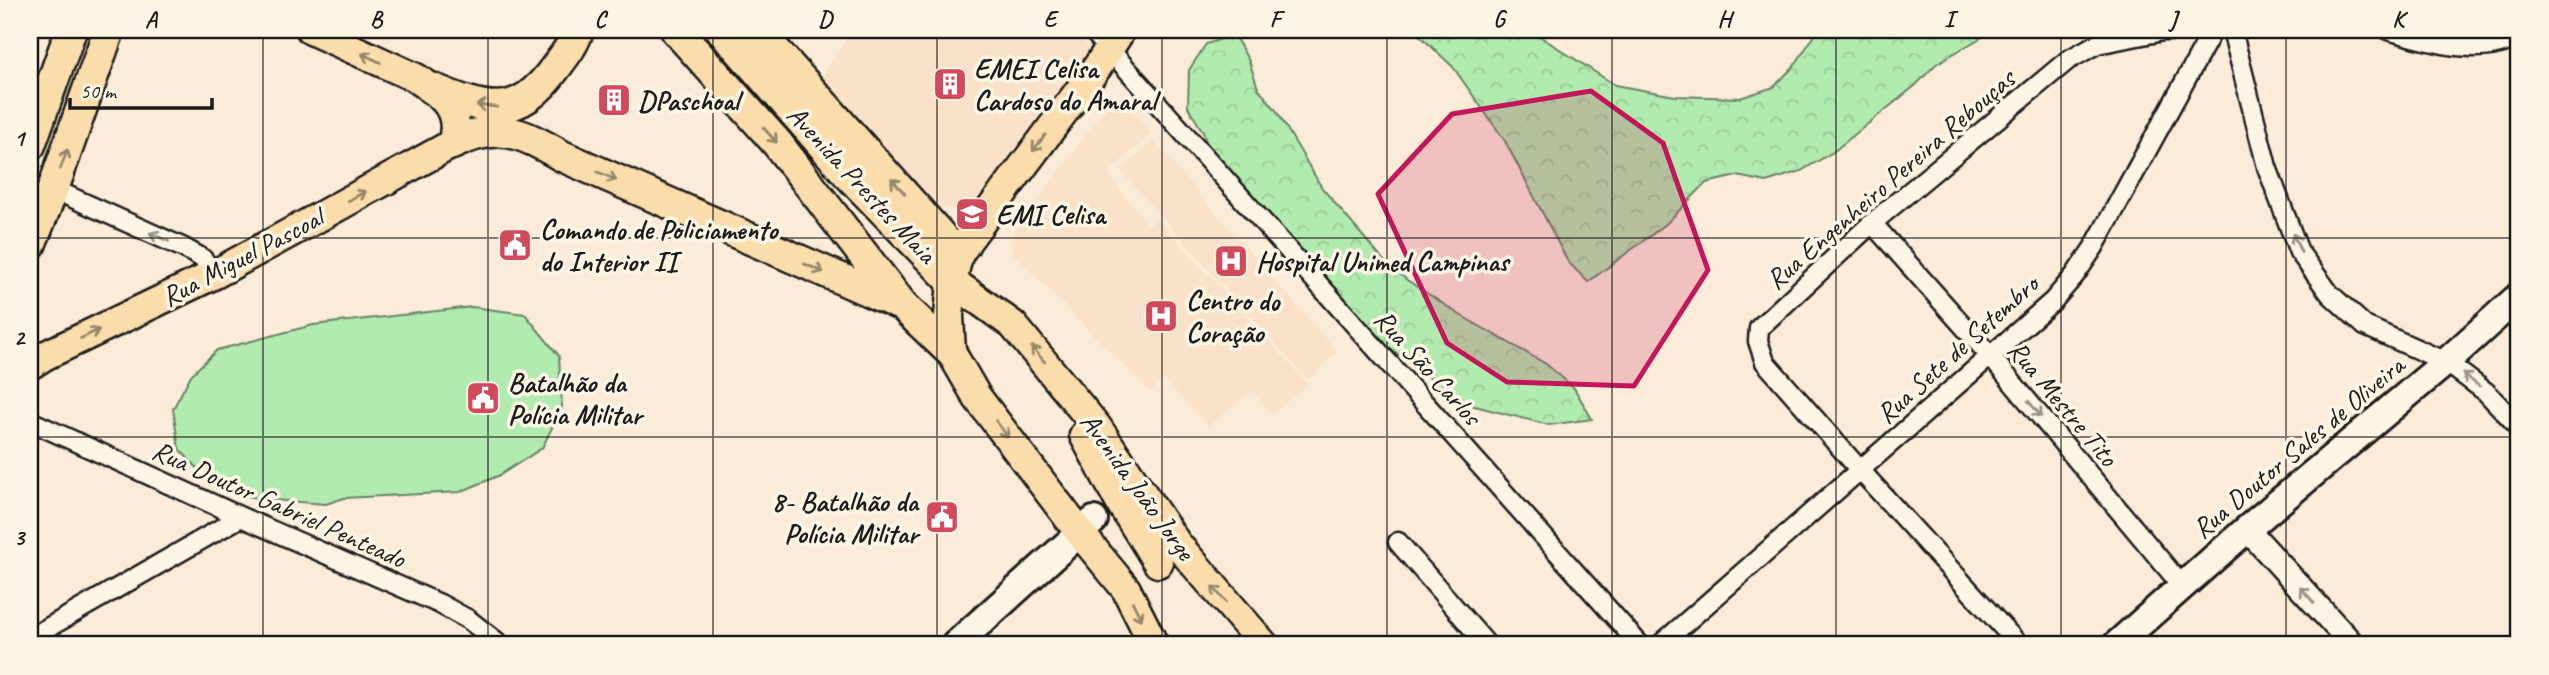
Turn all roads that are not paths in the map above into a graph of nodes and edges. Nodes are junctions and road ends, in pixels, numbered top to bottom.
1 (71, 30) edge
2 (109, 30) edge
3 (311, 30) edge
4 (676, 30) edge
5 (722, 30) edge
6 (757, 30) edge
7 (2173, 30) edge
8 (2184, 30) edge
9 (2213, 30) edge
10 (2232, 30) edge
11 (2388, 30) edge
12 (576, 33) edge
13 (1108, 36) edge
14 (2519, 36) edge
15 (2472, 38) edge
16 (545, 82) junction
17 (431, 88) junction
18 (452, 144) junction
19 (30, 145) edge
20 (562, 156) junction
21 (53, 189) junction
22 (1872, 223) junction
23 (30, 245) edge
24 (964, 245) junction
25 (215, 274) junction
26 (952, 281) junction
27 (2519, 296) edge
28 (903, 306) junction
29 (1013, 326) joint
30 (951, 352) junction
31 (1991, 357) junction
32 (2446, 362) junction
33 (30, 365) edge
34 (1061, 381) junction
35 (30, 421) edge
36 (2519, 427) edge
37 (1860, 470) junction
38 (241, 517) junction
39 (1087, 526) junction
40 (2248, 529) junction
41 (1398, 542) dead end
42 (1158, 563) dead end
43 (2183, 587) junction
44 (30, 638) edge
45 (501, 645) edge
46 (955, 645) edge
47 (1154, 645) edge
48 (1264, 645) edge
49 (1487, 645) edge
50 (1640, 645) edge
51 (1660, 645) edge
52 (2019, 645) edge
53 (2116, 645) edge
54 (2353, 645) edge

1 - 19 highway
21 -> 2 highway
17 -> 3 main road
4 -> 28 highway, Avenida Prestes Maia
5 - 26 highway, Avenida Prestes Maia
24 -> 6 highway
7 - 8 street, Rua Engenheiro Pereira Rebouças
7 - 22 street, Rua Engenheiro Pereira Rebouças
9 - 31 street, Rua Sete de Setembro
32 -> 10 street
11 - 15 street
12 - 16 highway
13 -> 24 main road
13 - 50 street, Rua São Carlos
14 - 15 street
16 -> 17 highway
16 - 20 highway
17 - 18 main road
18 - 20 highway
25 -> 18 main road, Rua Miguel Pascoal
20 -> 28 highway
21 - 23 highway
25 -> 21 street
22 - 31 street, Rua Mestre Tito
22 - 37 street, Rua Engenheiro Pereira Rebouças
24 - 26 main road
33 -> 25 main road, Rua Miguel Pascoal
26 - 29 main road, Avenida Prestes Maia
26 - 30 main road
27 - 32 main road, Rua Doutor Sales de Oliveira
28 - 30 highway
34 -> 29 main road, Avenida João Jorge
30 -> 39 main road
31 - 37 street, Rua Sete de Setembro
31 -> 43 street, Rua Mestre Tito
36 -> 32 street
32 - 40 main road, Rua Doutor Sales de Oliveira
34 - 42 main road
48 -> 34 main road, Avenida João Jorge
35 - 38 street, Rua Doutor Gabriel Penteado
37 - 51 street, Rua Sete de Setembro
37 - 52 street
38 - 44 street
38 - 45 street, Rua Doutor Gabriel Penteado
39 - 46 main road
39 -> 47 main road
40 - 43 main road, Rua Doutor Sales de Oliveira
54 -> 40 street
41 - 49 street
43 - 53 main road, Rua Doutor Sales de Oliveira

